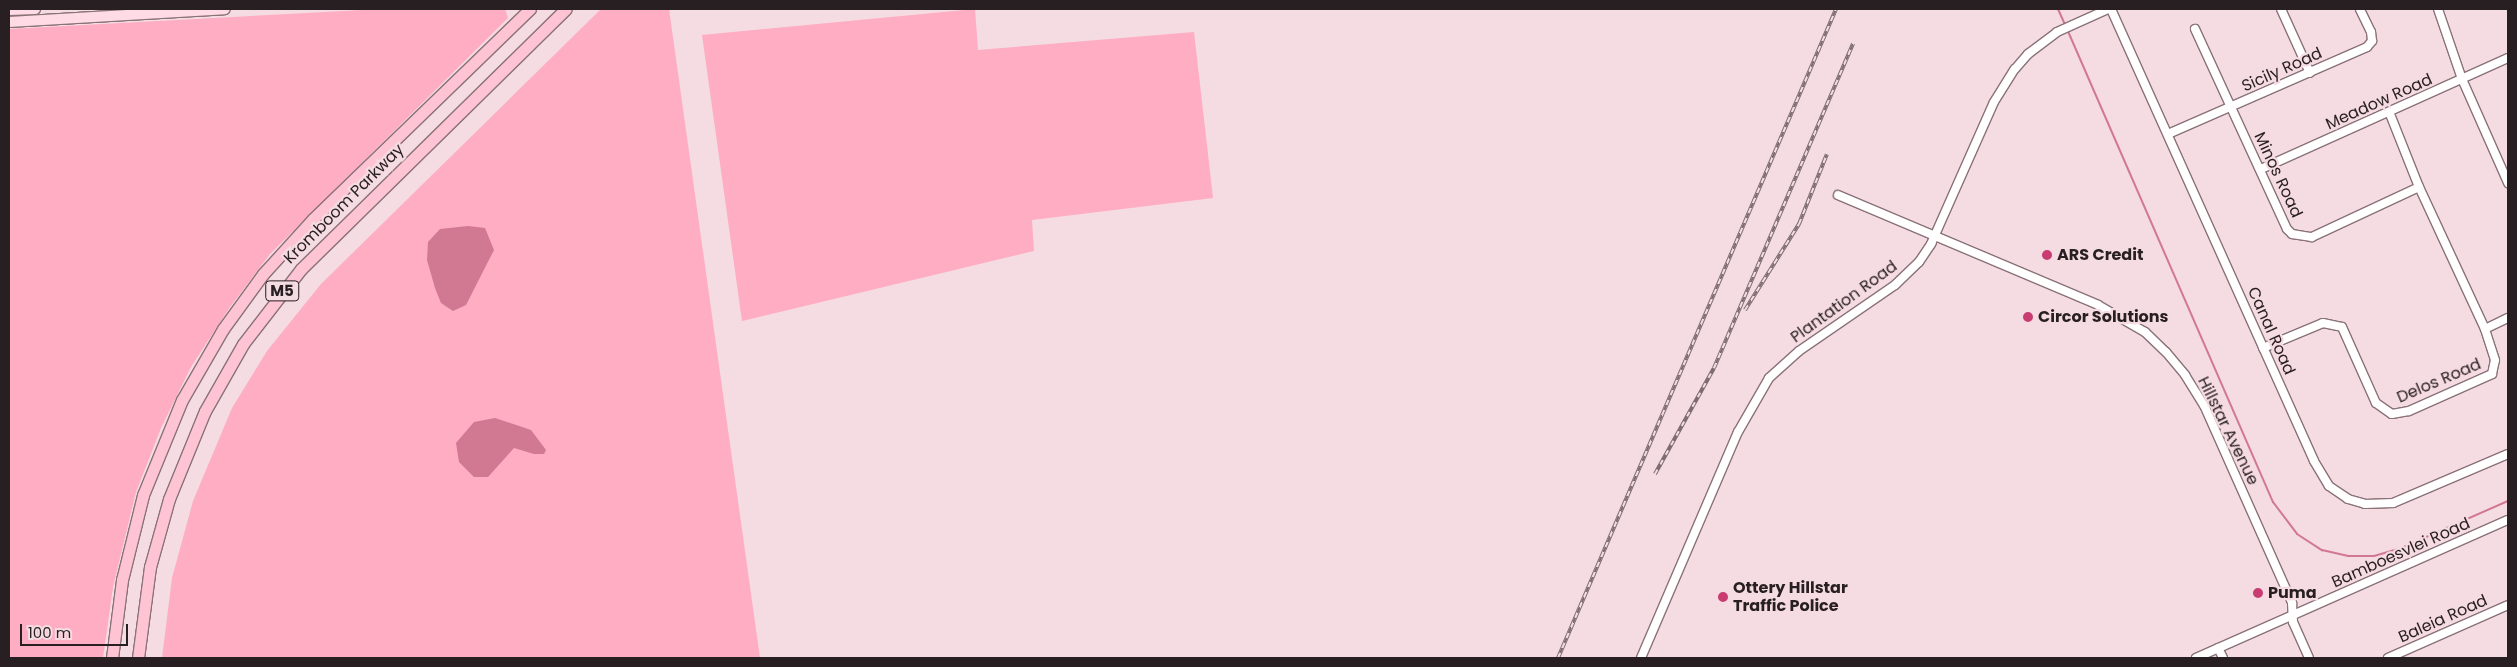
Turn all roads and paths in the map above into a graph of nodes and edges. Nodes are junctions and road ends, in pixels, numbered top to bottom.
1 (35, 9) edge
2 (225, 9) edge
3 (530, 9) edge
4 (566, 9) edge
5 (2110, 9) edge
6 (2281, 9) edge
7 (2360, 9) edge
8 (2438, 9) edge
9 (9, 10) edge
10 (9, 22) edge
11 (2195, 29) dead end
12 (2508, 58) edge
13 (2310, 73) junction
14 (2462, 79) junction
15 (2231, 108) junction
16 (2390, 114) junction
17 (2168, 134) junction
18 (2261, 169) junction
19 (2508, 183) edge
20 (2419, 187) junction
21 (1838, 194) dead end
22 (1935, 235) junction
23 (2508, 318) edge
24 (2485, 328) junction
25 (2263, 348) junction
26 (2508, 454) edge
27 (2508, 520) edge
28 (2508, 605) edge
29 (2294, 616) junction
30 (2218, 648) junction
31 (112, 658) edge
32 (138, 658) edge
33 (1641, 658) edge
34 (2196, 658) edge
35 (2223, 658) edge
36 (2309, 658) edge
37 (2388, 658) edge

1 - 9 main road
2 - 10 main road
3 - 31 highway, Kromboom Parkway / M5
4 - 32 highway, Kromboom Parkway / M5
5 - 17 street, Canal Road
5 - 22 street, Plantation Road
6 - 13 street
7 - 13 street, Sicily Road
8 - 14 street
11 - 15 street, Minos Road
12 - 14 street, Meadow Road
13 - 15 street, Sicily Road
14 - 16 street, Meadow Road
14 - 19 street
15 - 17 street, Sicily Road
15 - 18 street, Minos Road
16 - 18 street, Meadow Road
16 - 20 street, Delos Road
17 - 25 street, Canal Road
18 - 20 street, Minos Road
20 - 24 street, Delos Road
21 - 22 street, Hillstar Avenue
22 - 29 street, Hillstar Avenue
22 - 33 street, Plantation Road
23 - 24 street
24 - 25 street, Delos Road
25 - 26 street, Canal Road
27 - 29 street, Bamboesvlei Road
28 - 37 street, Baleia Road
29 - 30 street, Bamboesvlei Road
29 - 36 street, Hillstar Avenue
30 - 34 street, Bamboesvlei Road
30 - 35 street

